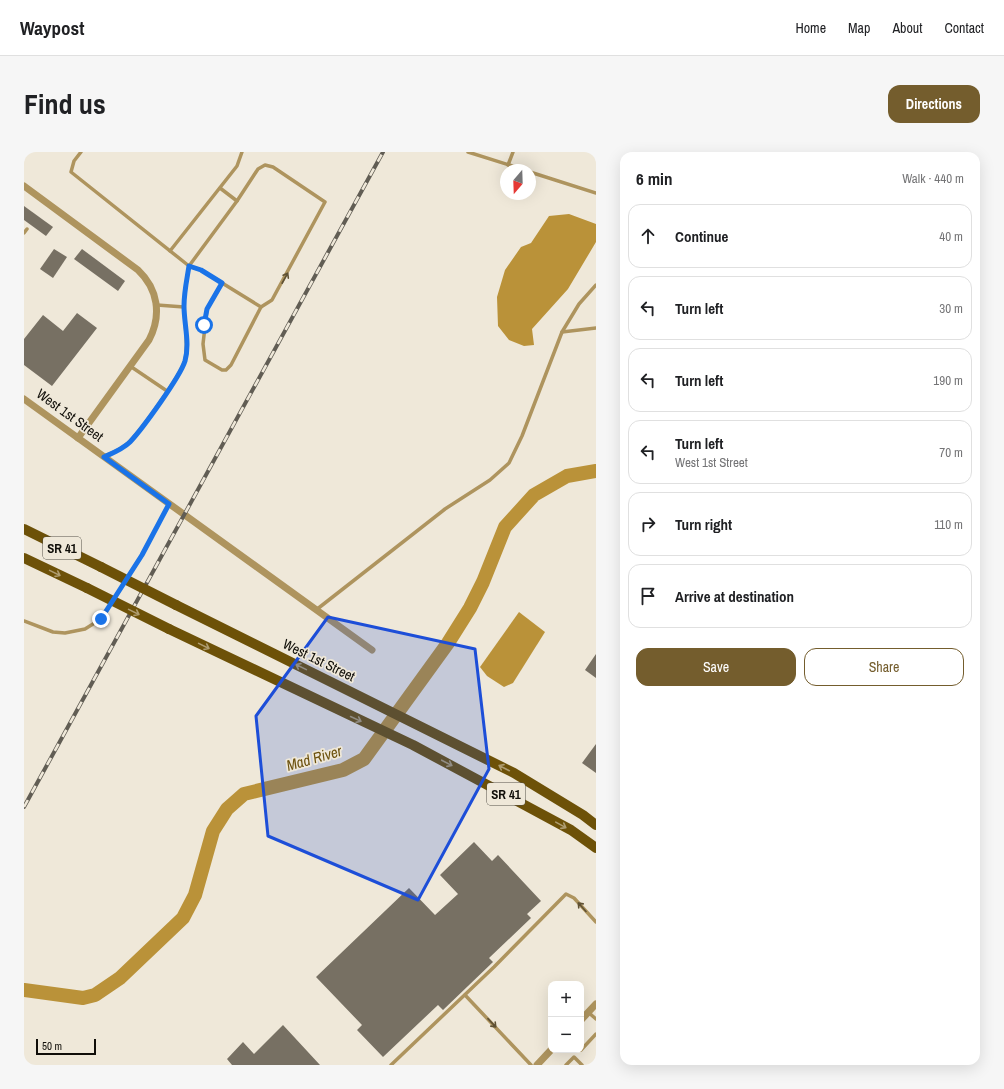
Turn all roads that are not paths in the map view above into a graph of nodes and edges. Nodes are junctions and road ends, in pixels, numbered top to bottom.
1 (81, 152) edge
2 (242, 152) edge
3 (468, 152) edge
4 (513, 152) edge
5 (505, 164) edge
6 (508, 164) edge
7 (536, 174) edge
8 (24, 186) edge
9 (220, 188) junction
10 (596, 193) edge
11 (237, 202) junction
12 (27, 229) dead end
13 (24, 233) edge
14 (170, 251) junction
15 (189, 266) junction
16 (222, 283) junction
17 (596, 285) edge
18 (157, 305) junction
19 (184, 307) junction
20 (261, 307) junction
21 (596, 328) edge
22 (562, 332) junction
23 (130, 366) junction
24 (167, 390) junction
25 (24, 399) edge
26 (78, 438) junction
27 (104, 457) junction
28 (169, 504) junction
29 (24, 529) edge
30 (24, 558) edge
31 (316, 610) junction
32 (24, 621) edge
33 (372, 650) dead end
34 (596, 825) edge
35 (596, 848) edge
36 (596, 922) edge
37 (465, 994) junction
38 (596, 1004) edge
39 (588, 1012) junction
40 (584, 1017) edge
41 (596, 1019) edge
42 (596, 1034) edge
43 (584, 1047) edge
44 (548, 1053) edge
45 (578, 1053) edge
46 (574, 1057) junction
47 (391, 1065) edge
48 (531, 1065) edge
49 (537, 1065) edge
50 (566, 1065) edge
51 (582, 1065) edge

1 - 14 lane
2 - 9 lane
3 - 5 lane
4 - 6 lane
7 - 10 lane
8 - 18 street
9 - 11 lane
9 - 14 lane
11 - 15 lane
20 -> 11 lane
12 - 13 lane
14 - 15 lane
15 - 16 lane
15 - 19 lane
16 - 20 lane
16 - 20 lane
17 - 22 lane
18 - 19 lane
18 - 23 street
19 - 24 lane
21 - 22 lane
22 - 31 lane
23 - 24 lane
23 - 26 street
24 - 27 lane
25 - 26 street, West 1st Street
26 - 27 street, West 1st Street
27 - 28 street, West 1st Street
28 - 31 street, West 1st Street
28 - 32 lane
34 -> 29 main road, West 1st Street / SR 41, bridge
30 -> 35 main road, SR 41, bridge
31 - 33 street, West 1st Street
36 -> 37 lane
37 - 47 lane
37 -> 48 lane
38 - 39 street
39 - 40 street
39 - 41 lane
42 - 43 lane
44 - 49 street
45 - 46 lane
46 - 50 lane
46 - 51 lane

